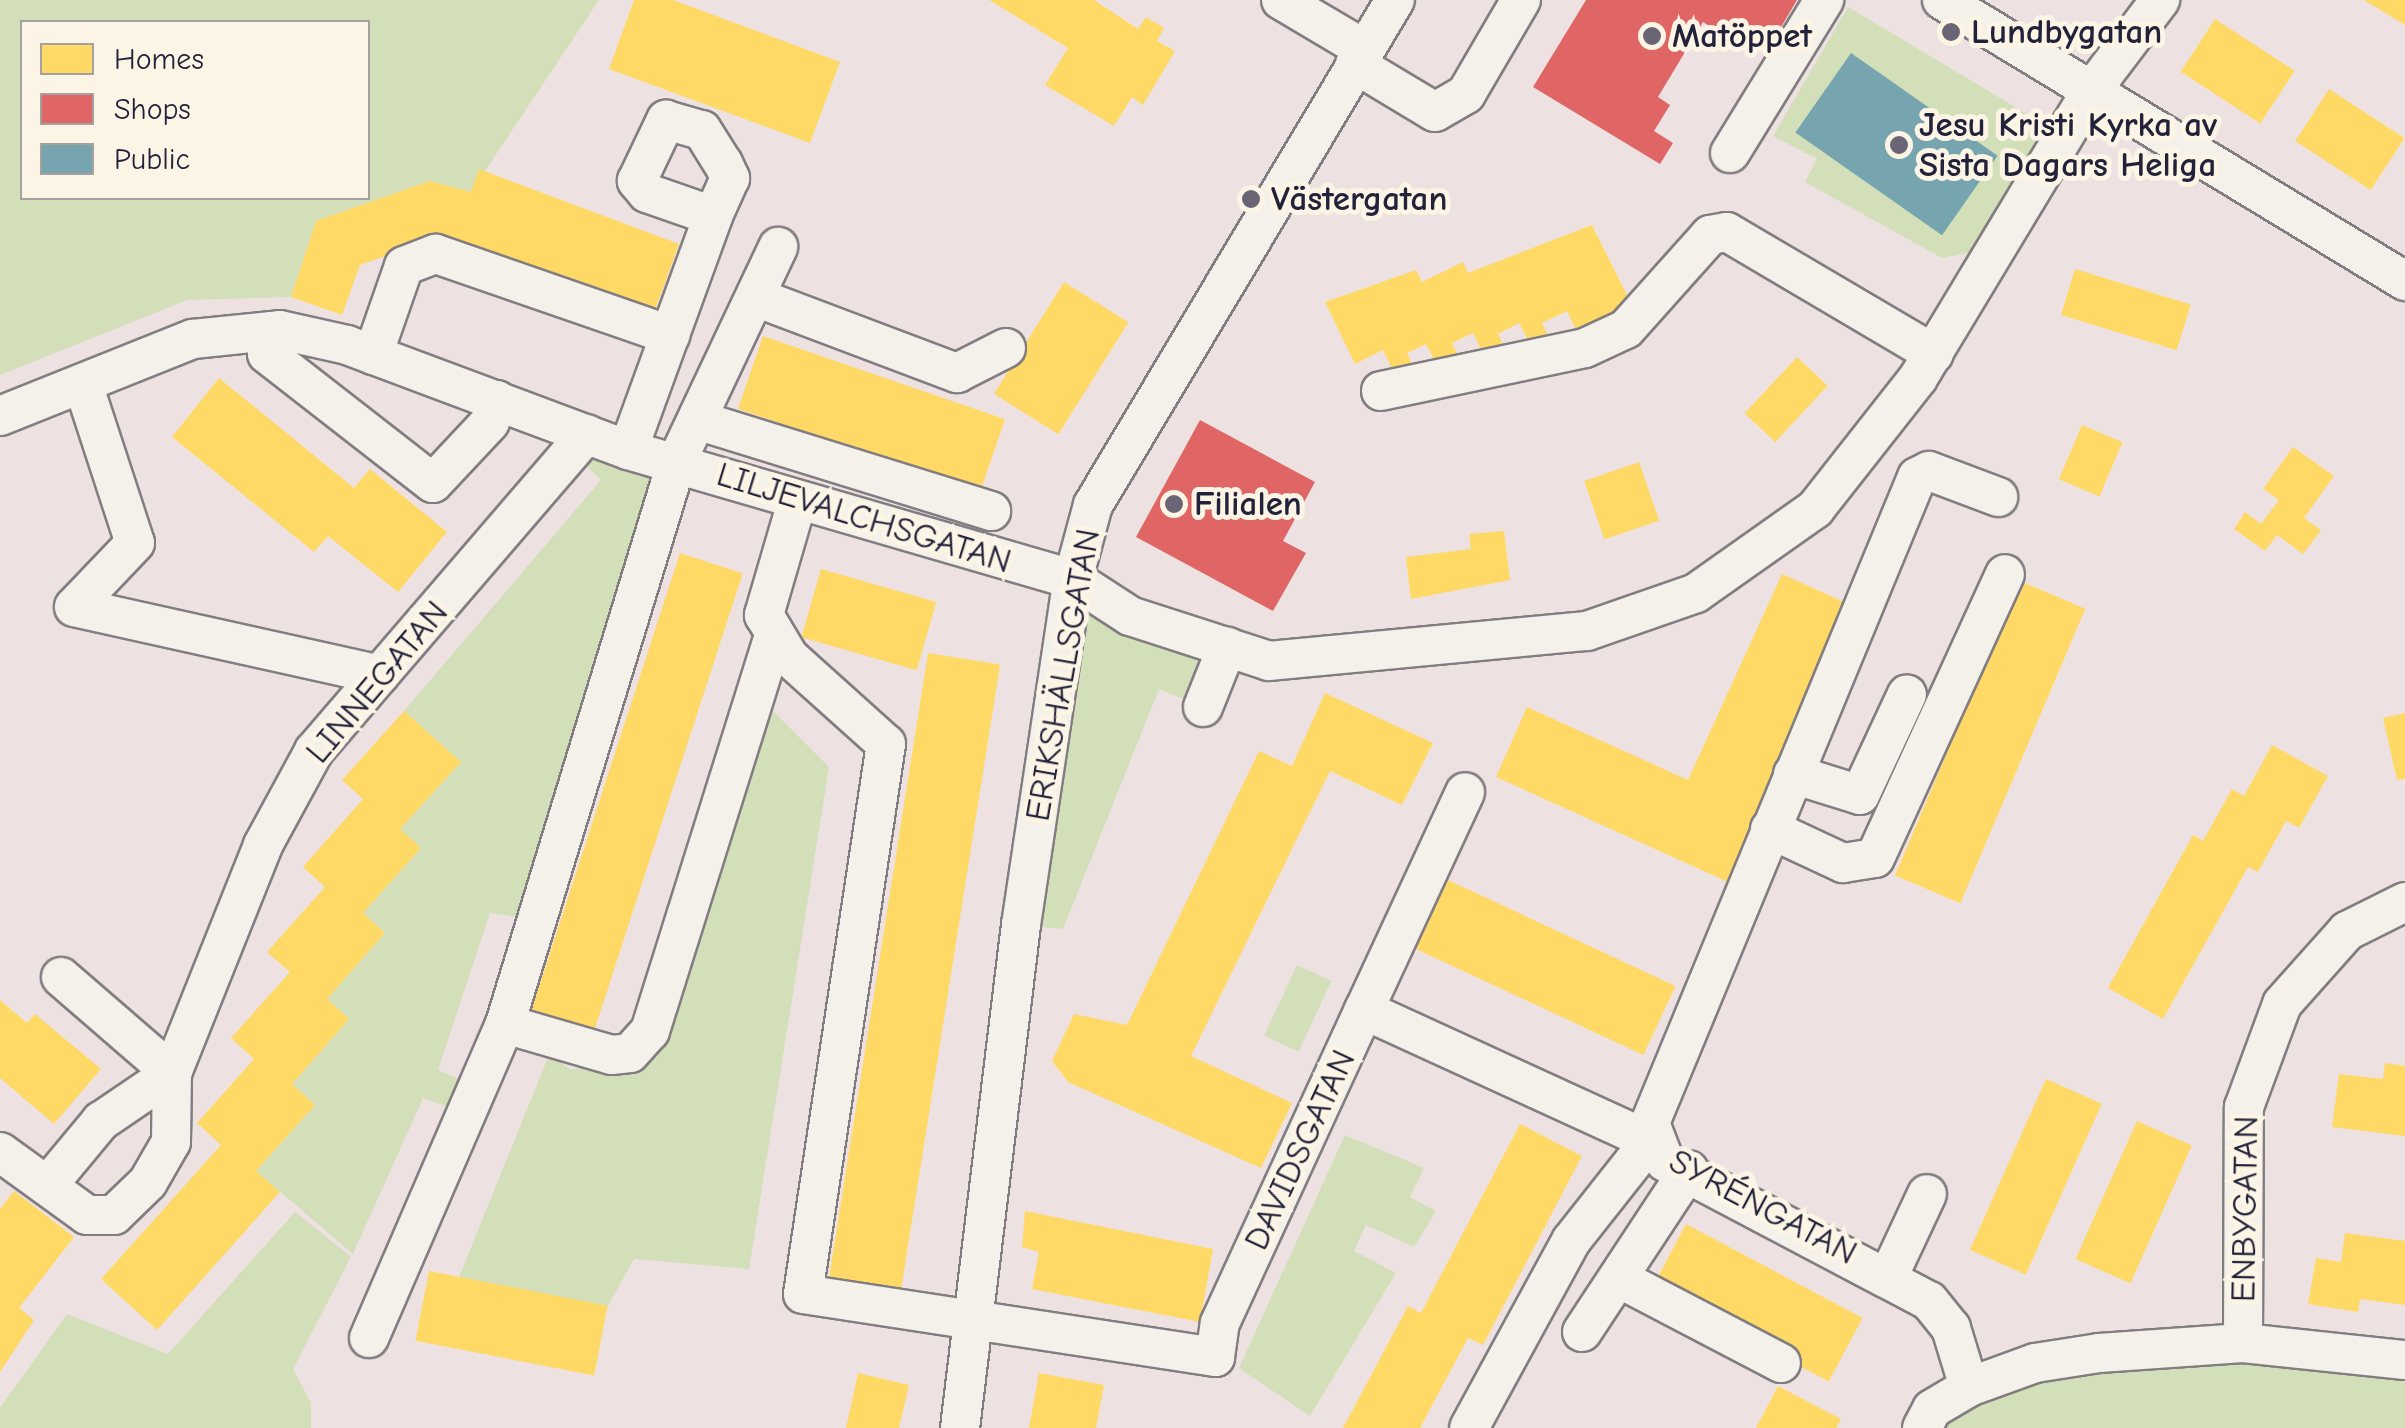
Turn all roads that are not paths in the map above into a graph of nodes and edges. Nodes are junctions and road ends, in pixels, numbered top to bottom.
1 (1280, 0) edge
2 (1394, 0) edge
3 (1522, 0) edge
4 (1824, 0) edge
5 (1942, 0) edge
6 (2160, 0) edge
7 (1359, 56) junction
8 (2092, 90) junction
9 (1730, 153) dead end
10 (713, 216) dead end
11 (778, 247) dead end
12 (2405, 282) edge
13 (758, 298) junction
14 (270, 332) junction
15 (670, 335) junction
16 (1006, 348) dead end
17 (1934, 354) junction
18 (373, 355) junction
19 (83, 384) junction
20 (1381, 391) dead end
21 (497, 400) junction
22 (0, 416) edge
23 (698, 420) junction
24 (587, 434) junction
25 (628, 450) junction
26 (677, 461) junction
27 (1998, 496) dead end
28 (798, 502) junction
29 (991, 511) dead end
30 (2005, 574) dead end
31 (1073, 579) junction
32 (774, 636) junction
33 (1227, 647) junction
34 (380, 675) junction
35 (1907, 694) dead end
36 (1203, 707) dead end
37 (1793, 774) junction
38 (1465, 792) dead end
39 (1770, 829) junction
40 (2405, 902) edge
41 (61, 977) dead end
42 (1364, 1010) junction
43 (505, 1024) junction
44 (172, 1073) junction
45 (1650, 1142) junction
46 (3, 1159) edge
47 (1689, 1170) junction
48 (47, 1186) junction
49 (1927, 1194) dead end
50 (1890, 1273) junction
51 (1624, 1281) junction
52 (973, 1322) junction
53 (1582, 1332) dead end
54 (369, 1338) dead end
55 (2242, 1343) junction
56 (2405, 1360) edge
57 (1781, 1363) dead end
58 (1968, 1388) junction
59 (960, 1428) edge
60 (1468, 1428) edge
61 (1922, 1428) edge

1 - 7 street
2 - 7 street, ERIKSHÄLLSGATAN
3 - 7 street
4 - 9 street
5 - 8 street
6 - 8 street, LILJEVALCHSGATAN
7 - 31 street, ERIKSHÄLLSGATAN
8 - 12 street
8 - 17 street, LILJEVALCHSGATAN
10 - 15 street
11 - 13 street
13 - 16 street
13 - 23 street
14 - 18 street, LILJEVALCHSGATAN
14 - 19 street, LILJEVALCHSGATAN
14 - 21 street
15 - 18 street
15 - 25 street
17 - 20 street
17 - 33 street, LILJEVALCHSGATAN
18 - 21 street, LILJEVALCHSGATAN
19 - 22 street, LILJEVALCHSGATAN
19 - 34 street
21 - 24 street, LILJEVALCHSGATAN
23 - 26 street
23 - 29 street
24 - 25 street, LILJEVALCHSGATAN
24 - 34 street, LINNEGATAN
25 - 26 street, LILJEVALCHSGATAN
26 - 28 street, LILJEVALCHSGATAN
26 - 43 street
27 - 37 street, SYRÉNGATAN
28 - 31 street, LILJEVALCHSGATAN
28 - 32 street
30 - 39 street
31 - 33 street, LILJEVALCHSGATAN
31 - 52 street, ERIKSHÄLLSGATAN
32 - 43 street
32 - 52 street
33 - 36 street
34 - 44 street, LINNEGATAN
35 - 37 street
37 - 39 street, SYRÉNGATAN
38 - 42 street
39 - 45 street, SYRÉNGATAN
40 - 55 street, ENBYGATAN
41 - 44 street
42 - 45 street, DAVIDSGATAN
42 - 52 street, DAVIDSGATAN
43 - 54 street
44 - 48 street
44 - 48 street, LINNEGATAN
45 - 47 street, SYRÉNGATAN
45 - 60 street
46 - 48 street, LINNEGATAN
47 - 50 street, SYRÉNGATAN
47 - 51 street
49 - 50 street
50 - 58 street, SYRÉNGATAN
51 - 53 street
51 - 57 street
52 - 59 street, ERIKSHÄLLSGATAN
55 - 56 street
55 - 58 street
58 - 61 street

